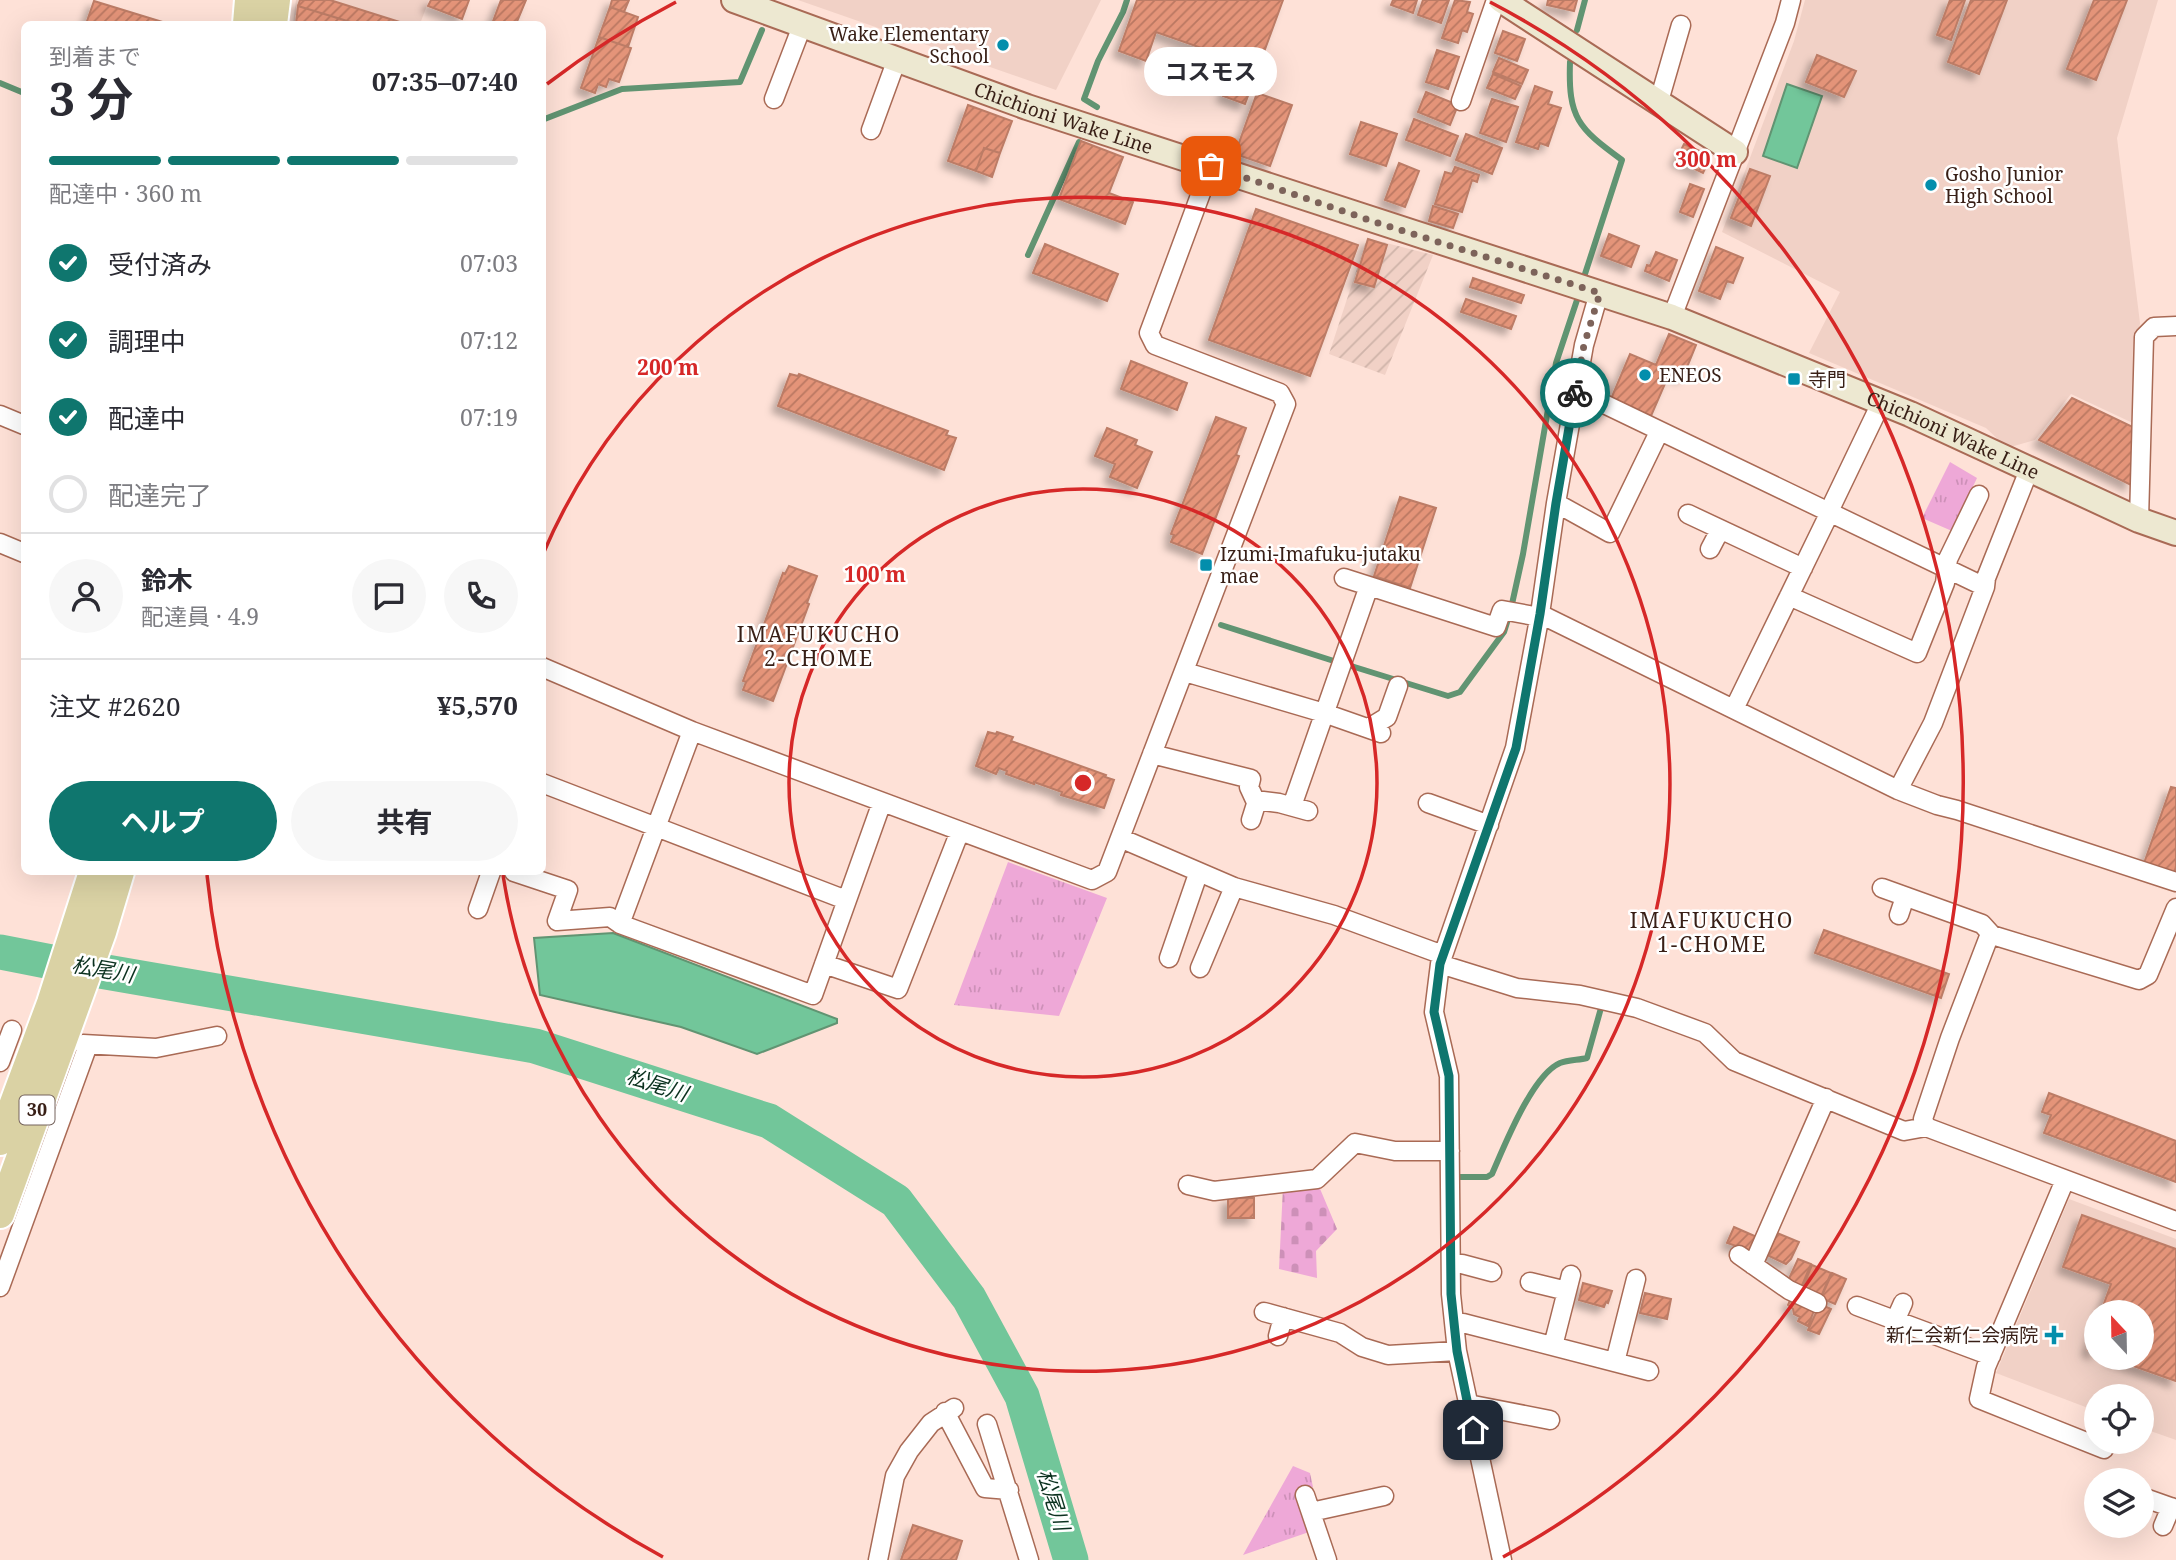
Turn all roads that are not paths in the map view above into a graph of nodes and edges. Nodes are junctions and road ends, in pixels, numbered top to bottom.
1 (249, 0) edge
2 (276, 0) edge
3 (734, 0) edge
4 (1498, 0) edge
5 (1791, 0) edge
6 (247, 21) edge
7 (273, 21) edge
8 (802, 26) junction
9 (1681, 26) dead end
10 (897, 59) junction
11 (775, 99) dead end
12 (1461, 101) dead end
13 (1659, 101) junction
14 (872, 130) dead end
15 (1735, 152) junction
16 (1211, 166) junction
17 (1600, 293) junction
18 (1672, 317) junction
19 (2176, 326) edge
20 (1575, 390) junction
21 (1881, 403) junction
22 (0, 415) edge
23 (21, 424) edge
24 (1660, 432) junction
25 (2029, 470) junction
26 (1979, 495) dead end
27 (1556, 503) junction
28 (1831, 509) junction
29 (1688, 514) dead end
30 (2139, 520) junction
31 (1720, 530) junction
32 (2176, 533) edge
33 (0, 543) edge
34 (1710, 549) dead end
35 (21, 552) edge
36 (1803, 568) junction
37 (1947, 571) junction
38 (1344, 578) dead end
39 (1369, 586) junction
40 (1985, 587) junction
41 (1789, 596) junction
42 (1540, 615) junction
43 (546, 669) edge
44 (1185, 672) junction
45 (1398, 686) dead end
46 (1734, 709) junction
47 (1324, 713) junction
48 (692, 731) junction
49 (1152, 754) junction
50 (546, 785) edge
51 (1898, 790) junction
52 (1257, 801) junction
53 (882, 802) junction
54 (1428, 803) dead end
55 (1251, 820) dead end
56 (1489, 825) junction
57 (657, 827) junction
58 (961, 831) junction
59 (1120, 838) junction
60 (1198, 874) junction
61 (93, 875) edge
62 (118, 875) edge
63 (490, 875) edge
64 (523, 875) edge
65 (2176, 882) edge
66 (1234, 887) junction
67 (1882, 888) dead end
68 (1906, 897) junction
69 (846, 900) junction
70 (2176, 908) edge
71 (478, 909) dead end
72 (1899, 915) dead end
73 (620, 924) junction
74 (89, 930) junction
75 (1992, 936) junction
76 (1168, 958) dead end
77 (1442, 960) junction
78 (824, 964) junction
79 (1200, 968) dead end
80 (63, 1005) junction
81 (10, 1030) edge
82 (217, 1035) dead end
83 (0, 1062) edge
84 (1826, 1098) junction
85 (1926, 1126) junction
86 (0, 1141) edge
87 (1450, 1151) junction
88 (2065, 1180) junction
89 (1188, 1185) dead end
90 (0, 1214) edge
91 (2176, 1221) edge
92 (1452, 1264) junction
93 (1492, 1272) dead end
94 (1636, 1279) dead end
95 (1530, 1282) dead end
96 (0, 1287) edge
97 (1818, 1303) dead end
98 (1903, 1303) dead end
99 (1857, 1306) dead end
100 (1264, 1312) dead end
101 (1283, 1317) junction
102 (1895, 1321) junction
103 (1455, 1323) junction
104 (1278, 1336) dead end
105 (1553, 1346) junction
106 (1457, 1351) junction
107 (1991, 1356) junction
108 (1615, 1362) junction
109 (1649, 1371) dead end
110 (1468, 1404) junction
111 (2080, 1419) dead end
112 (1550, 1420) dead end
113 (987, 1424) dead end
114 (2074, 1437) junction
115 (2084, 1441) edge
116 (1009, 1490) junction
117 (1305, 1494) dead end
118 (1384, 1496) dead end
119 (2154, 1501) edge
120 (2173, 1508) edge
121 (1311, 1513) junction
122 (2163, 1526) dead end
123 (878, 1560) edge
124 (1029, 1560) edge
125 (1327, 1560) edge
126 (1502, 1560) edge

1 - 6 main road
2 - 7 main road
3 - 8 main road, Chichioni Wake Line
4 - 12 street
4 - 13 main road
5 - 15 street
8 - 10 main road, Chichioni Wake Line
8 - 11 street
9 - 13 street
10 - 14 street
10 - 16 main road, Chichioni Wake Line
13 - 15 main road
15 - 18 street
16 - 17 main road, Chichioni Wake Line
16 - 44 street
17 - 18 main road, Chichioni Wake Line
17 - 20 street
18 - 21 main road, Chichioni Wake Line
19 - 30 street
20 - 24 street
20 - 27 street
21 - 25 main road, Chichioni Wake Line
21 - 28 street
22 - 23 street
24 - 27 street
24 - 28 street
25 - 30 main road, Chichioni Wake Line
25 - 40 street
26 - 37 street
27 - 42 street
28 - 36 street
28 - 37 street
29 - 31 street
30 - 32 main road, Chichioni Wake Line
31 - 34 street
31 - 36 street
33 - 35 street
36 - 41 street
37 - 40 street
37 - 41 street
38 - 39 street
39 - 42 street
39 - 47 street
40 - 51 street
41 - 46 street
42 - 46 street
42 - 56 street
43 - 48 street
44 - 47 street
44 - 49 street
45 - 47 street
46 - 51 street
47 - 52 street
48 - 53 street
48 - 57 street
49 - 52 street
49 - 59 street
50 - 57 street
51 - 65 street
52 - 55 street
53 - 58 street
53 - 69 street
54 - 56 street
56 - 77 street
57 - 69 street
57 - 73 street
58 - 59 street
58 - 78 street
59 - 60 street
60 - 66 street
60 - 76 street
61 - 74 main road, 30
62 - 74 main road, 30
63 - 71 street
64 - 73 street
66 - 77 street
66 - 79 street
67 - 68 street
68 - 72 street
68 - 75 street
69 - 78 street
70 - 75 street
73 - 78 street
74 - 80 main road, 30
75 - 85 street
77 - 84 street
77 - 87 street
80 - 86 main road, 30
80 - 90 main road, 30
81 - 83 street
82 - 96 street
84 - 85 street
84 - 97 street
85 - 88 street
87 - 89 street
87 - 92 street
88 - 91 street
88 - 107 street
92 - 93 street
92 - 103 street
94 - 108 street
95 - 105 street
98 - 102 street
99 - 102 street
100 - 101 street
101 - 104 street
101 - 106 street
102 - 107 street
103 - 105 street
103 - 106 street
105 - 108 street
106 - 110 street
107 - 114 street
108 - 109 street
110 - 112 street
110 - 126 street
111 - 114 street
113 - 116 street
114 - 115 street
116 - 123 street
116 - 124 street
117 - 121 street
118 - 121 street
119 - 120 street
120 - 122 street
121 - 125 street

